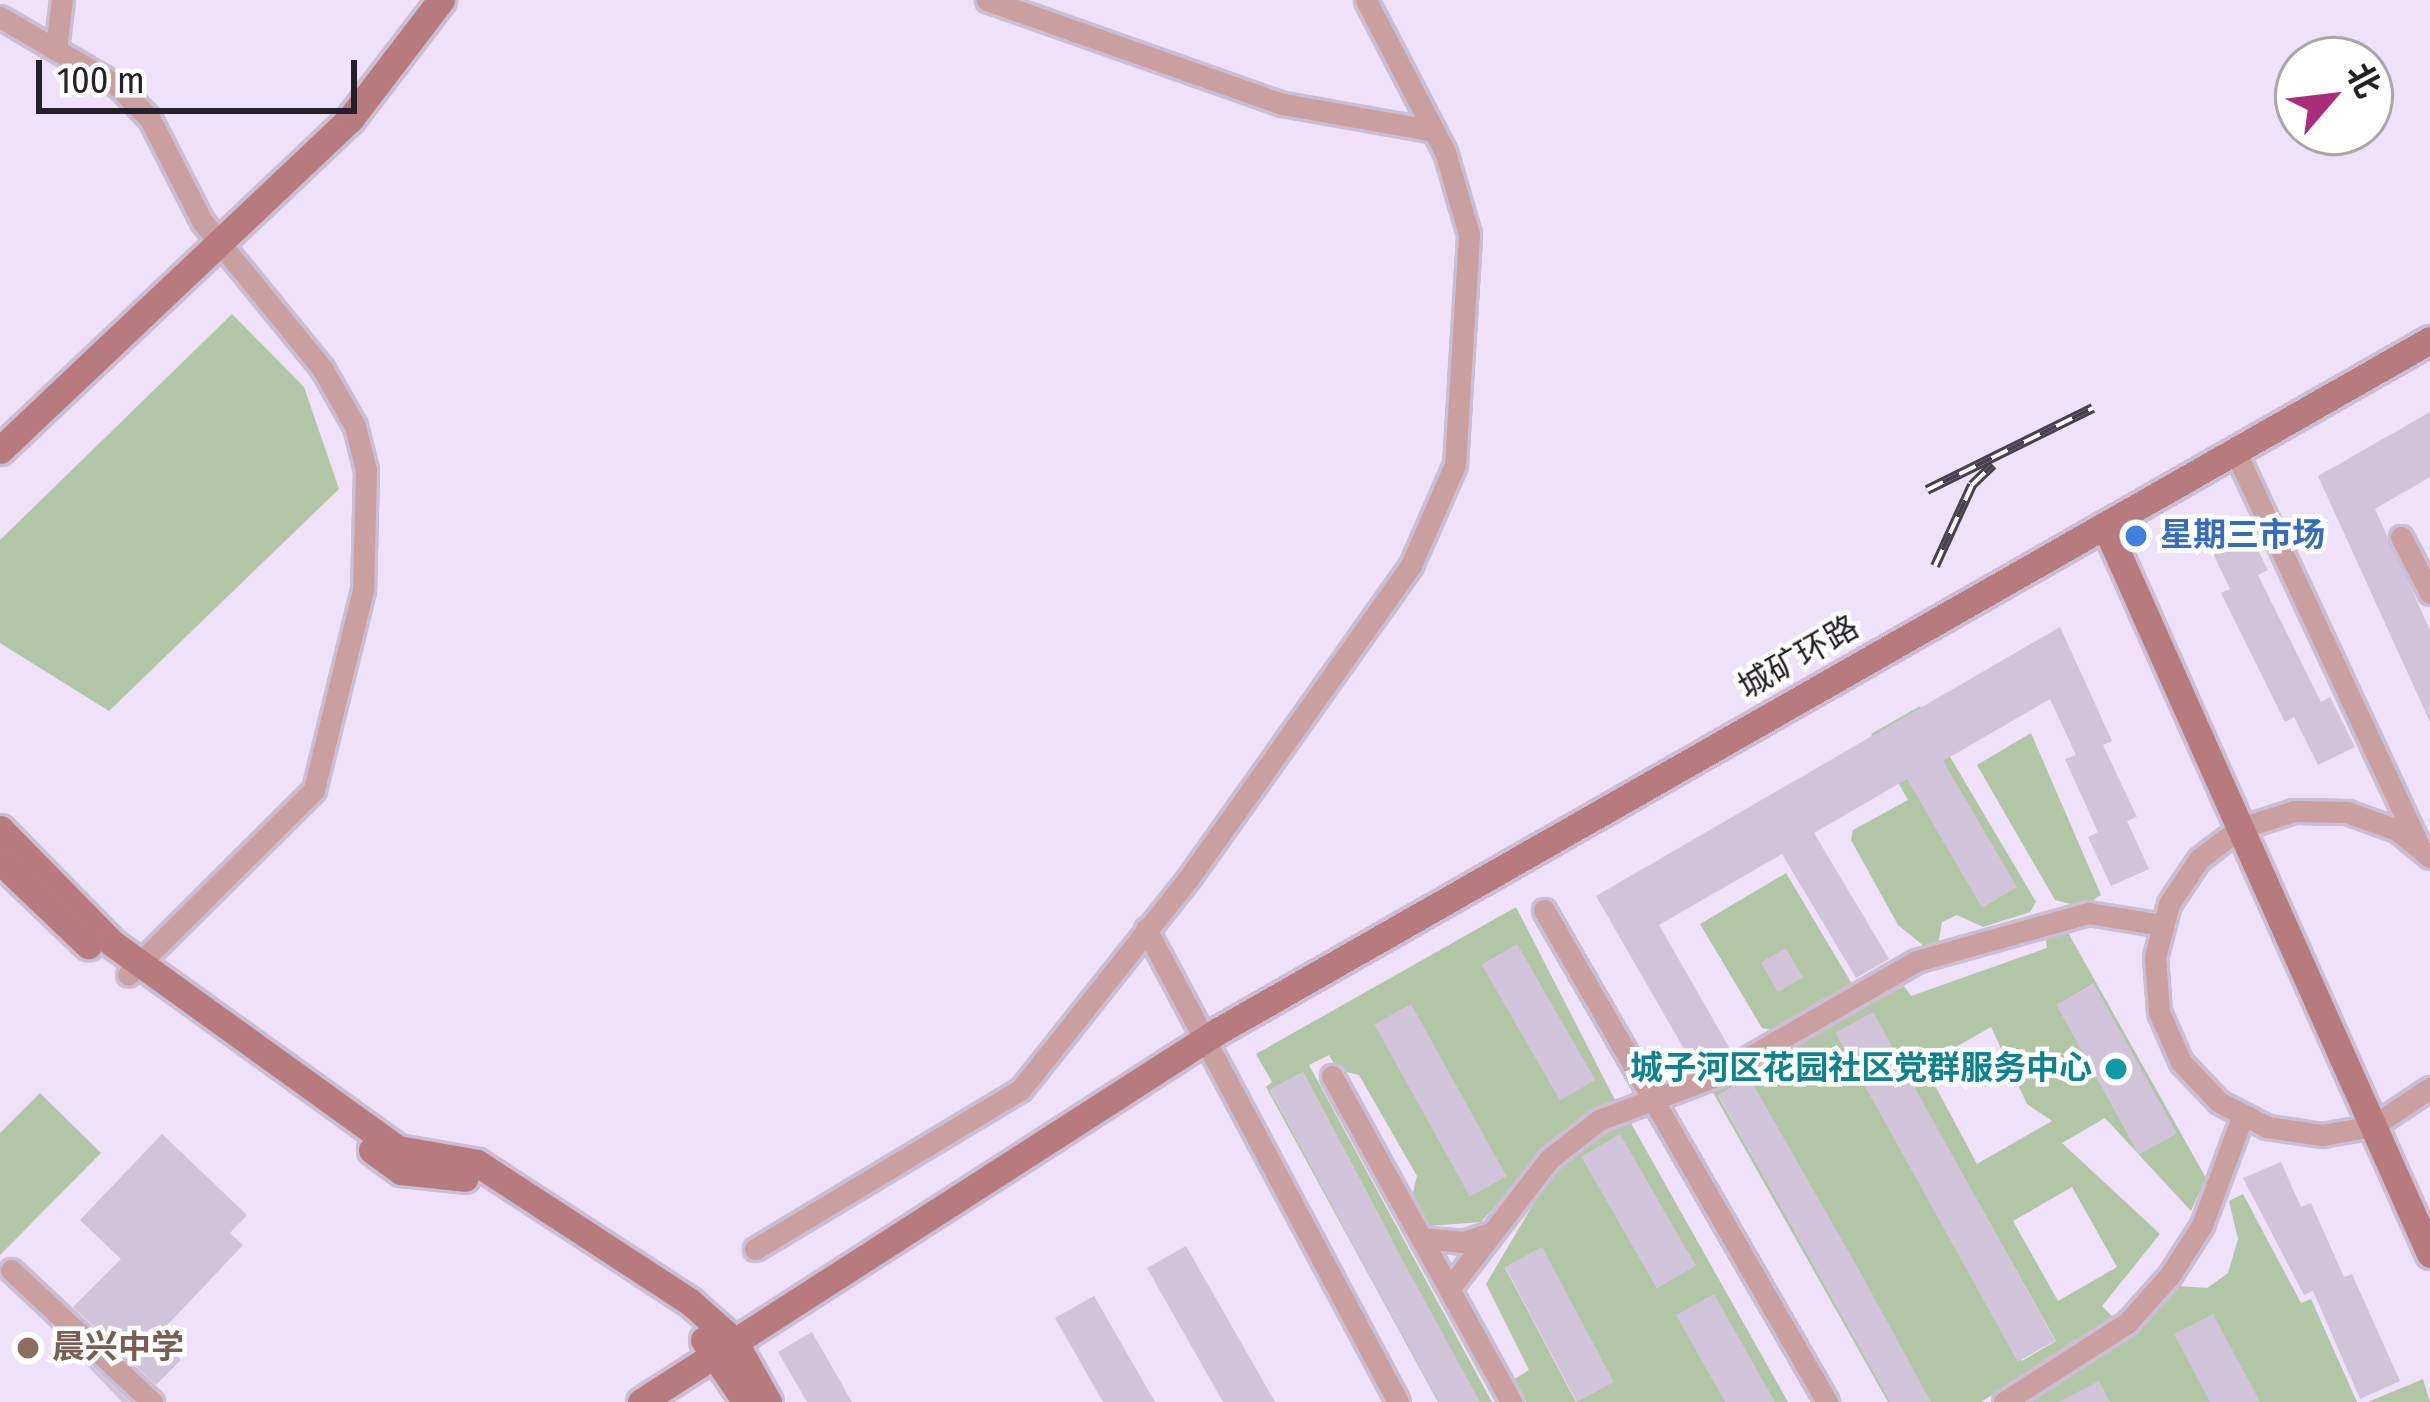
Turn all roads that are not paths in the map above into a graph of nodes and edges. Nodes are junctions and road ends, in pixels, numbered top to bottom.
1 (62, 0) edge
2 (441, 0) edge
3 (988, 0) edge
4 (1366, 0) edge
5 (0, 17) edge
6 (56, 48) junction
7 (1434, 131) junction
8 (219, 241) junction
9 (2430, 340) edge
10 (0, 450) edge
11 (2235, 451) junction
12 (2105, 525) junction
13 (2401, 537) dead end
14 (2430, 593) edge
15 (2240, 828) junction
16 (0, 829) edge
17 (2425, 853) edge
18 (0, 861) edge
19 (1544, 910) dead end
20 (2163, 926) junction
21 (1146, 929) junction
22 (134, 969) junction
23 (1204, 1041) junction
24 (1332, 1076) dead end
25 (2430, 1088) edge
26 (1651, 1096) junction
27 (2243, 1114) junction
28 (2373, 1126) junction
29 (1491, 1233) junction
30 (1421, 1238) junction
31 (755, 1250) dead end
32 (2430, 1254) edge
33 (11, 1270) dead end
34 (1449, 1289) junction
35 (726, 1346) junction
36 (152, 1402) edge
37 (641, 1402) edge
38 (746, 1402) edge
39 (768, 1402) edge
40 (1398, 1402) edge
41 (1511, 1402) edge
42 (1827, 1402) edge
43 (2004, 1402) edge

1 - 6 street
2 - 8 street
3 - 7 street
4 - 7 street
5 - 6 street
6 - 8 street
7 - 21 street
8 - 10 street
8 - 22 street
9 - 11 street, 城矿环路
11 - 12 street, 城矿环路
11 - 17 street
12 - 15 street
12 - 23 street, 城矿环路
13 - 14 street
15 - 17 street
15 - 20 street
15 - 28 street
16 - 22 street
18 - 22 street
19 - 26 street
20 - 26 street
20 - 27 street
21 - 23 street
21 - 31 street
22 - 35 street
23 - 35 street, 城矿环路
23 - 40 street
24 - 30 street
25 - 28 street
26 - 29 street
26 - 42 street
27 - 28 street
27 - 43 street
28 - 32 street
29 - 30 street
29 - 34 street
30 - 34 street
33 - 36 street
34 - 41 street
35 - 37 street, 城矿环路
35 - 38 street
35 - 39 street

